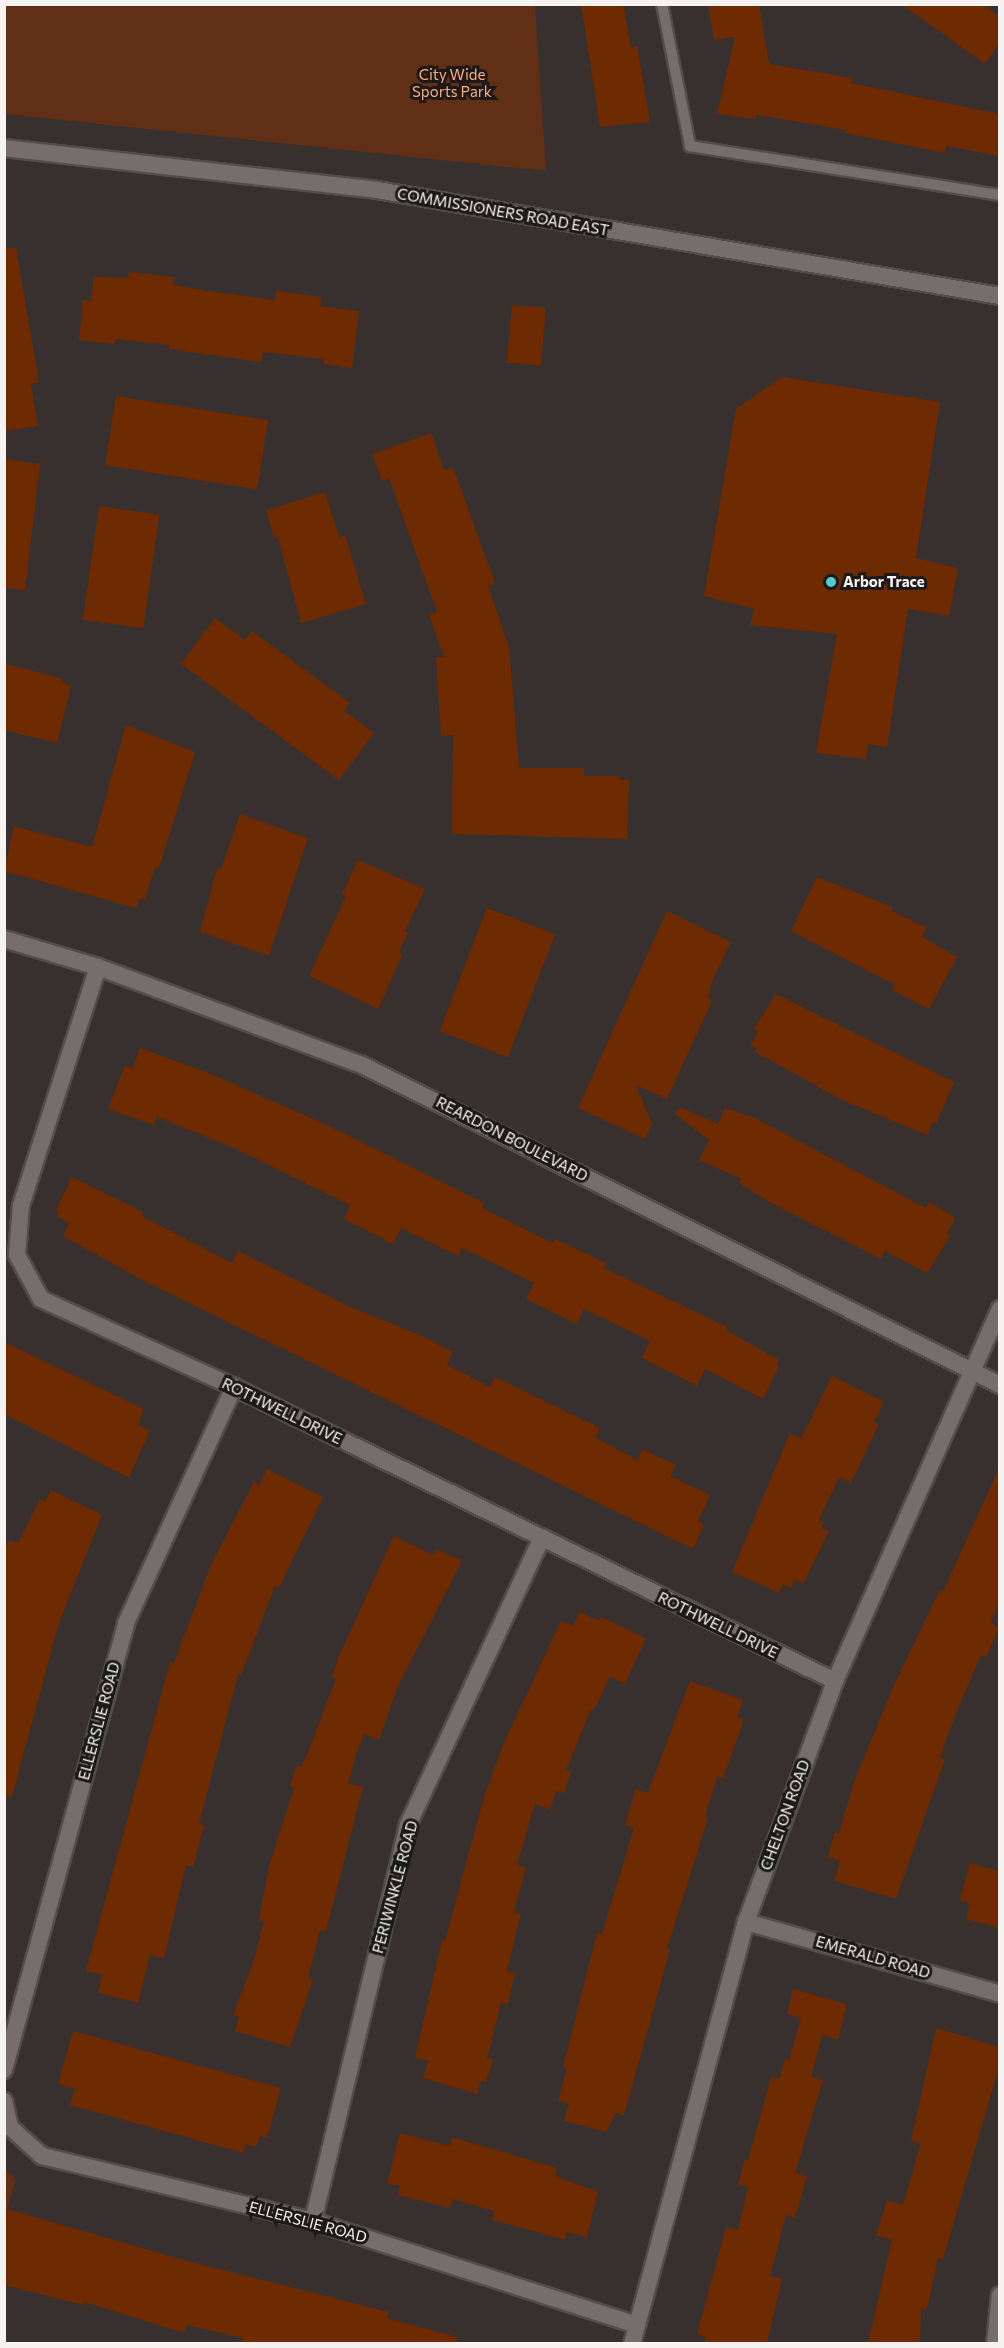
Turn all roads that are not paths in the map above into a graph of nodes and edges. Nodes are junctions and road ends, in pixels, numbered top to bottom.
1 (662, 4) edge
2 (4, 148) edge
3 (999, 195) edge
4 (999, 296) edge
5 (4, 939) edge
6 (98, 967) junction
7 (999, 1309) edge
8 (973, 1371) junction
9 (999, 1385) edge
10 (234, 1387) junction
11 (542, 1538) junction
12 (835, 1681) junction
13 (746, 1922) junction
14 (999, 1994) edge
15 (4, 2070) edge
16 (4, 2101) edge
17 (313, 2221) junction
18 (999, 2295) edge
19 (637, 2325) junction
20 (632, 2343) edge
21 (995, 2343) edge

1 - 3 lane
2 - 4 street, COMMISSIONERS ROAD EAST
5 - 6 street, REARDON BOULEVARD
6 - 8 street, REARDON BOULEVARD
6 - 10 street, ROTHWELL DRIVE
7 - 8 street, CHELTON ROAD
8 - 9 street, REARDON BOULEVARD
8 - 12 street, CHELTON ROAD
10 - 11 street, ROTHWELL DRIVE
10 - 15 street, ELLERSLIE ROAD
11 - 12 street, ROTHWELL DRIVE
11 - 17 street, PERIWINKLE ROAD
12 - 13 street, CHELTON ROAD
13 - 14 street, EMERALD ROAD
13 - 19 street, CHELTON ROAD
16 - 17 street, ELLERSLIE ROAD
17 - 19 street, ELLERSLIE ROAD
18 - 21 street
19 - 20 street, CHELTON ROAD

